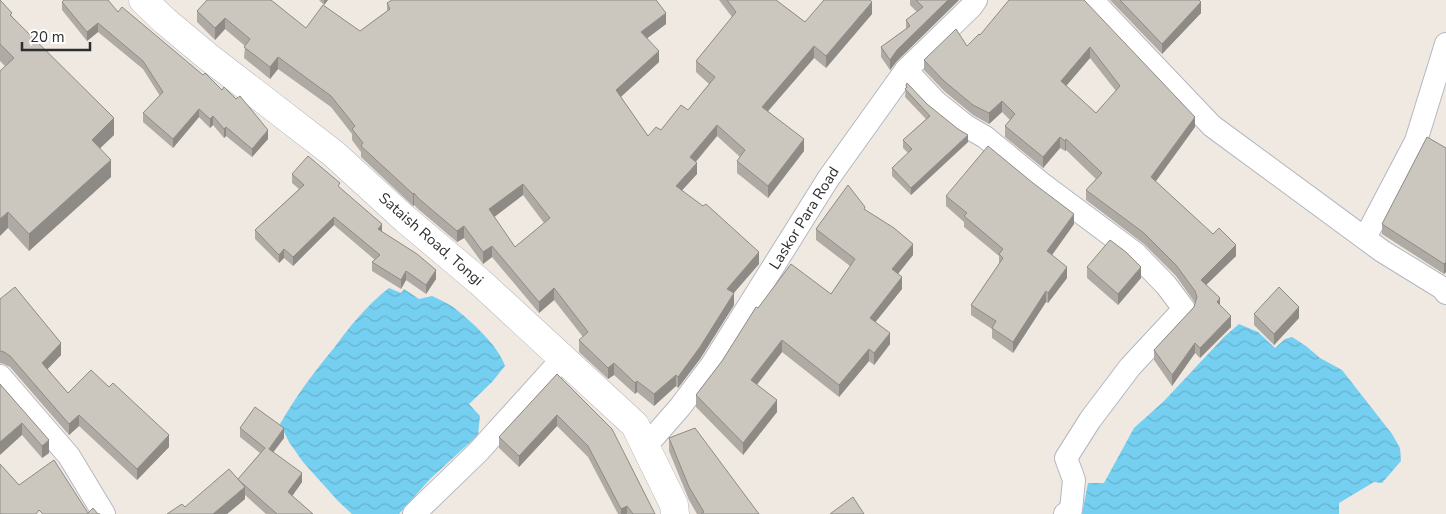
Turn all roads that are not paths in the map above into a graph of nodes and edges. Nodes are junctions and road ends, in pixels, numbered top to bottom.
1 (143, 0) edge
2 (976, 0) edge
3 (1092, 0) edge
4 (1446, 44) edge
5 (906, 70) junction
6 (1365, 238) junction
7 (1446, 293) edge
8 (563, 358) junction
9 (0, 376) edge
10 (645, 447) junction
11 (104, 514) edge
12 (414, 514) edge
13 (676, 514) edge
14 (1065, 514) edge

1 - 8 street, Sataish Road, Tongi
2 - 5 street, Laskor Para Road
3 - 6 street
4 - 6 street
5 - 10 street, Laskor Para Road
5 - 14 street
6 - 7 street
8 - 10 street, Sataish Road, Tongi
8 - 12 street
9 - 11 street
10 - 13 street, Sataish Road, Tongi

